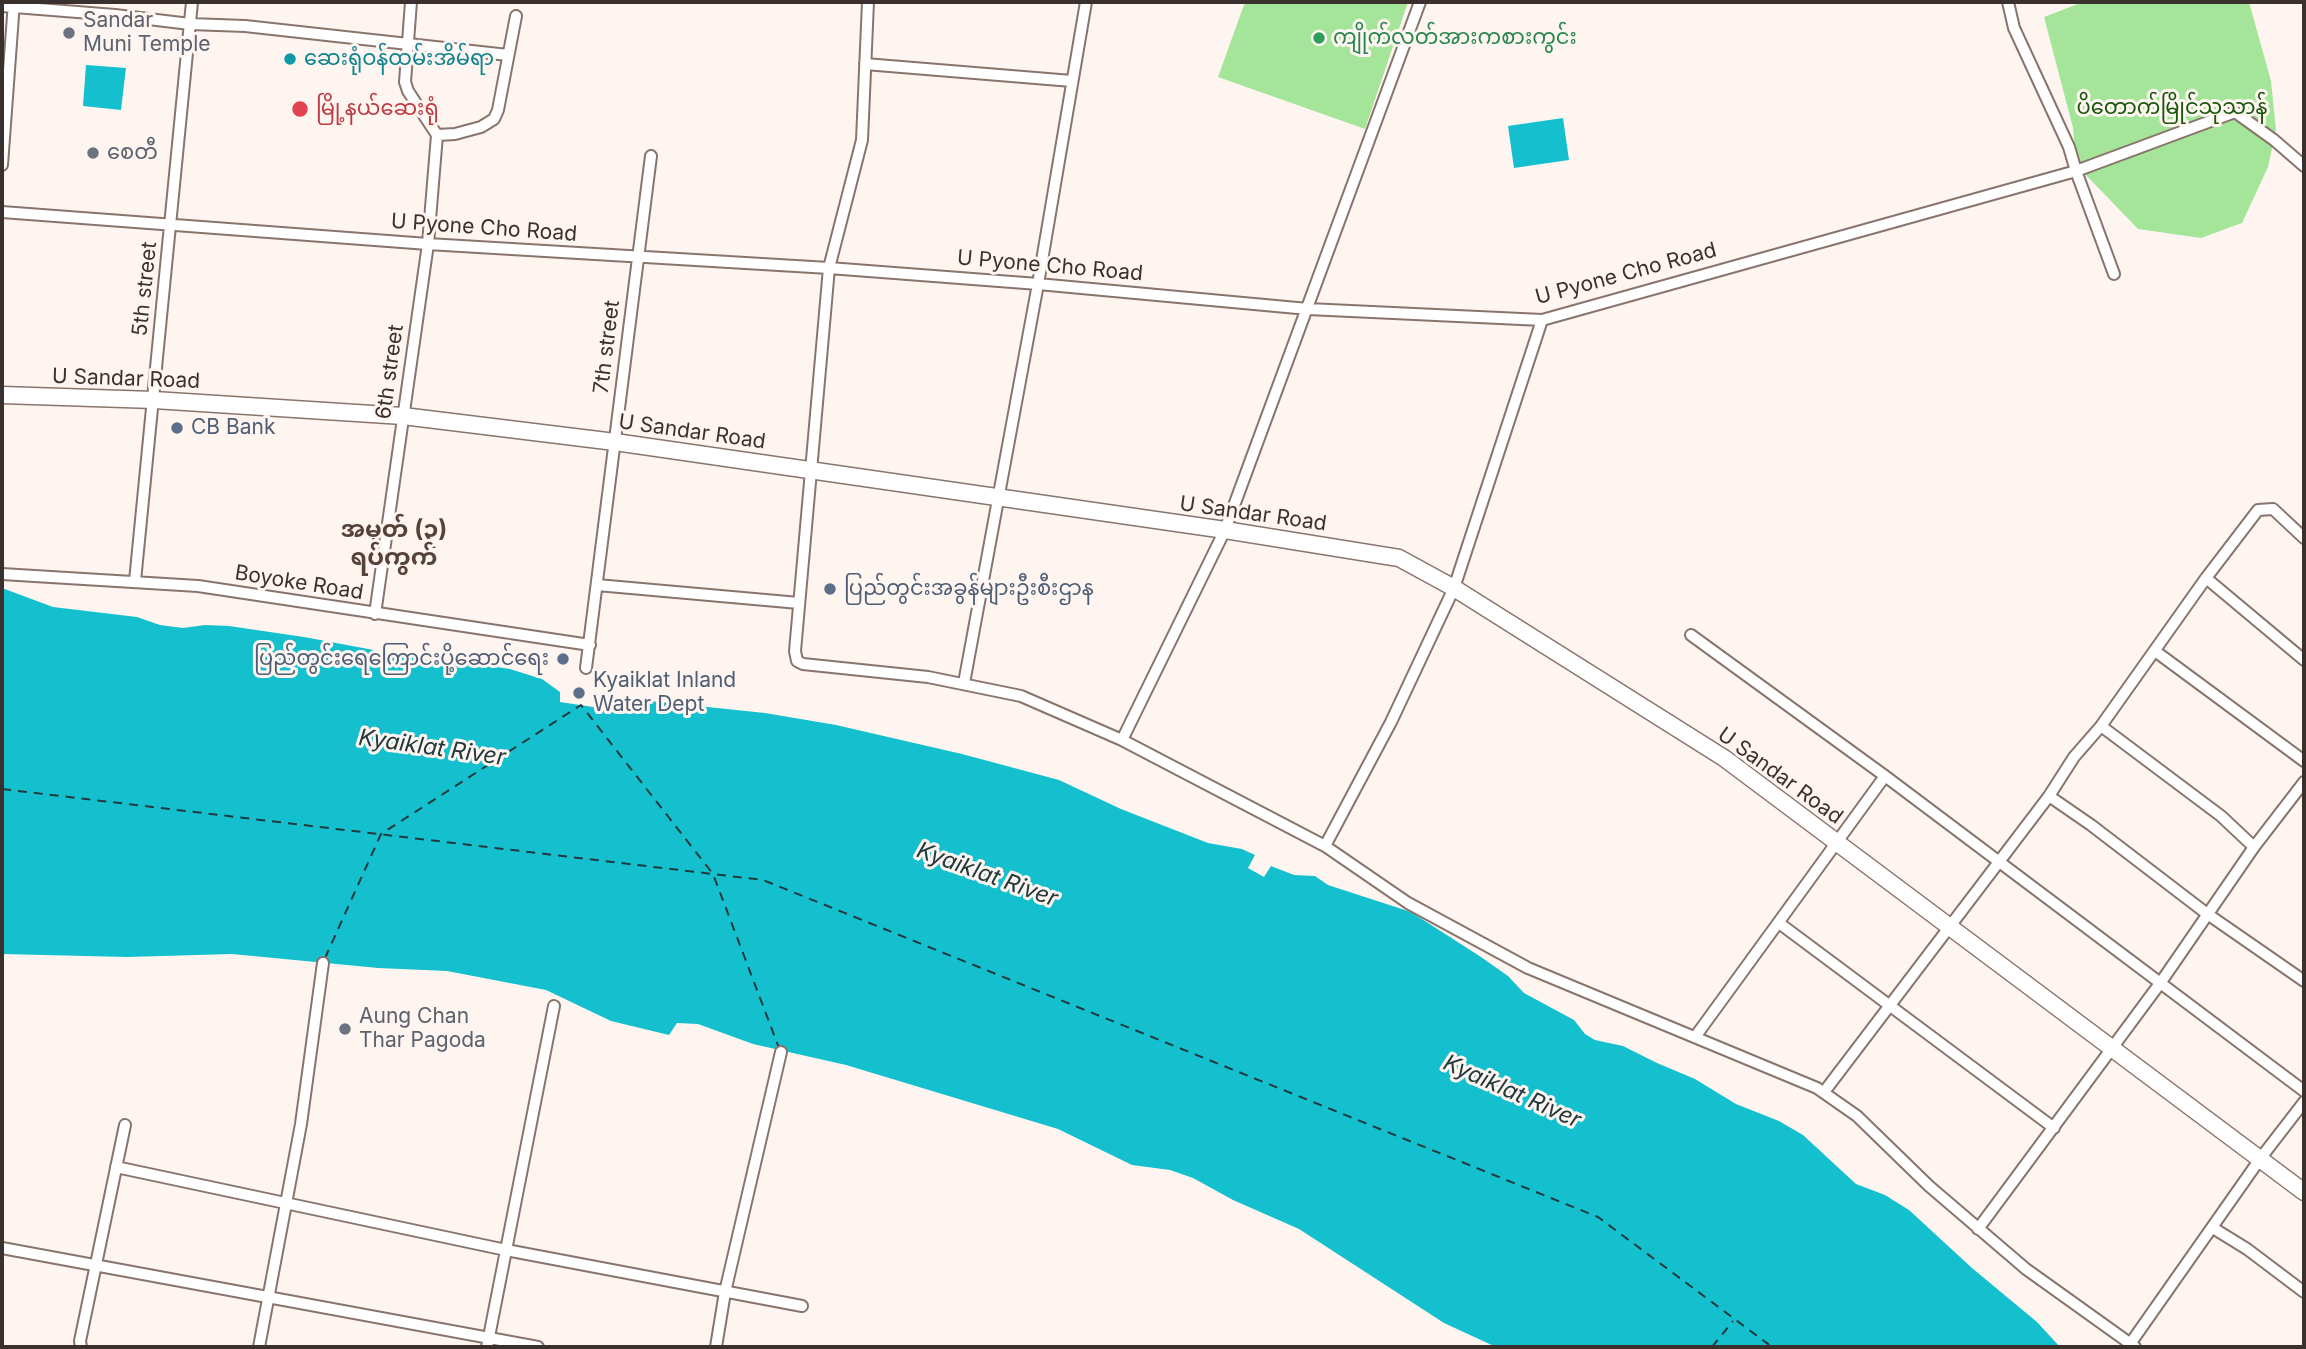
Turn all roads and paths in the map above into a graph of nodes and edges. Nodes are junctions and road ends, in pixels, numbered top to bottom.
1 (192, 2) edge
2 (411, 2) edge
3 (868, 2) edge
4 (1086, 2) edge
5 (1420, 2) edge
6 (2008, 2) edge
7 (14, 5) edge
8 (2, 6) edge
9 (516, 16) dead end
10 (190, 24) junction
11 (407, 44) junction
12 (508, 55) junction
13 (865, 64) junction
14 (1072, 81) junction
15 (437, 135) junction
16 (651, 156) dead end
17 (2, 165) edge
18 (2304, 166) edge
19 (2076, 171) junction
20 (2, 212) edge
21 (171, 224) junction
22 (428, 244) junction
23 (638, 257) junction
24 (829, 268) junction
25 (2114, 274) dead end
26 (1038, 284) junction
27 (1308, 309) junction
28 (1542, 320) junction
29 (2, 395) edge
30 (154, 400) junction
31 (403, 416) junction
32 (615, 442) junction
33 (811, 470) junction
34 (997, 497) junction
35 (1225, 530) junction
36 (2304, 538) edge
37 (2, 573) edge
38 (2206, 578) junction
39 (135, 580) junction
40 (597, 585) junction
41 (1454, 588) junction
42 (799, 603) junction
43 (375, 614) junction
44 (1691, 635) dead end
45 (590, 645) junction
46 (2155, 651) junction
47 (2304, 660) edge
48 (586, 668) dead end
49 (964, 684) junction
50 (2101, 726) junction
51 (1122, 740) junction
52 (2304, 761) edge
53 (1885, 776) junction
54 (2304, 782) edge
55 (2049, 796) junction
56 (1835, 842) junction
57 (1325, 846) junction
58 (2254, 847) junction
59 (1997, 862) junction
60 (2206, 914) junction
61 (1779, 923) junction
62 (1948, 926) junction
63 (323, 962) dead end
64 (2304, 981) edge
65 (2161, 982) junction
66 (1889, 1003) junction
67 (555, 1006) dead end
68 (1695, 1037) junction
69 (2111, 1048) junction
70 (781, 1052) dead end
71 (2304, 1091) edge
72 (1824, 1093) junction
73 (2304, 1102) edge
74 (125, 1125) dead end
75 (2053, 1128) junction
76 (2260, 1159) junction
77 (116, 1167) junction
78 (2304, 1192) edge
79 (286, 1203) junction
80 (1978, 1228) junction
81 (2213, 1228) junction
82 (2, 1248) edge
83 (506, 1250) junction
84 (95, 1265) junction
85 (725, 1292) junction
86 (2304, 1292) edge
87 (269, 1297) junction
88 (802, 1306) dead end
89 (487, 1343) edge
90 (2133, 1346) edge
91 (81, 1347) edge
92 (259, 1347) edge
93 (538, 1347) edge
94 (716, 1347) edge

1 - 10 street, 5th street
2 - 11 street
3 - 13 street
4 - 14 street
5 - 27 street
6 - 19 street
7 - 8 street
7 - 10 street
7 - 17 street
9 - 12 street
10 - 11 street
10 - 21 street, 5th street
11 - 12 street
11 - 15 street
12 - 15 street
13 - 14 street
13 - 24 street
14 - 26 street
15 - 22 street, 6th street
16 - 23 street, 7th street
18 - 19 street, U Pyone Cho Road
19 - 25 street
19 - 28 street, U Pyone Cho Road
20 - 21 street, U Pyone Cho Road
21 - 22 street, U Pyone Cho Road
21 - 30 street, 5th street
22 - 23 street, U Pyone Cho Road
22 - 31 street, 6th street
23 - 24 street, U Pyone Cho Road
23 - 32 street, 7th street
24 - 26 street, U Pyone Cho Road
24 - 33 street
26 - 27 street, U Pyone Cho Road
26 - 34 street
27 - 28 street, U Pyone Cho Road
27 - 35 street
28 - 41 street
29 - 30 main road, U Sandar Road
30 - 31 main road, U Sandar Road
30 - 39 street, 5th street
31 - 32 main road, U Sandar Road
31 - 43 street, 6th street
32 - 33 main road, U Sandar Road
32 - 40 street, 7th street
33 - 34 main road, U Sandar Road
33 - 42 street
34 - 35 main road, U Sandar Road
34 - 49 street
35 - 41 main road, U Sandar Road
35 - 51 street
36 - 38 street
37 - 39 street, Boyoke Road
38 - 46 street
38 - 47 street
39 - 43 street, Boyoke Road
40 - 42 street
40 - 45 street, 7th street
41 - 56 main road, U Sandar Road
41 - 57 street
42 - 49 street
43 - 45 street, Boyoke Road
44 - 53 street
45 - 48 street, 7th street
46 - 50 street
46 - 52 street
49 - 51 street
50 - 55 street
50 - 58 street
51 - 57 street
53 - 56 street
53 - 59 street
54 - 58 street
55 - 59 street
55 - 60 street
56 - 61 street
56 - 62 main road, U Sandar Road
57 - 68 street
58 - 60 street
59 - 62 street
59 - 65 street
60 - 64 street
60 - 65 street
61 - 66 street
61 - 68 street
62 - 66 street
62 - 69 main road, U Sandar Road
63 - 79 street
65 - 69 street
65 - 71 street
66 - 72 street
66 - 75 street
67 - 83 street
68 - 72 street
69 - 75 street
69 - 76 main road, U Sandar Road
70 - 85 street
72 - 80 street
73 - 76 street
74 - 77 street
75 - 80 street
76 - 78 main road, U Sandar Road
76 - 81 street
77 - 79 street
77 - 84 street
79 - 83 street
79 - 87 street
80 - 90 street
81 - 86 street
81 - 90 street
82 - 84 street
83 - 85 street
83 - 89 street
84 - 87 street
84 - 91 street
85 - 88 street
85 - 94 street
87 - 89 street
87 - 92 street
89 - 93 street

